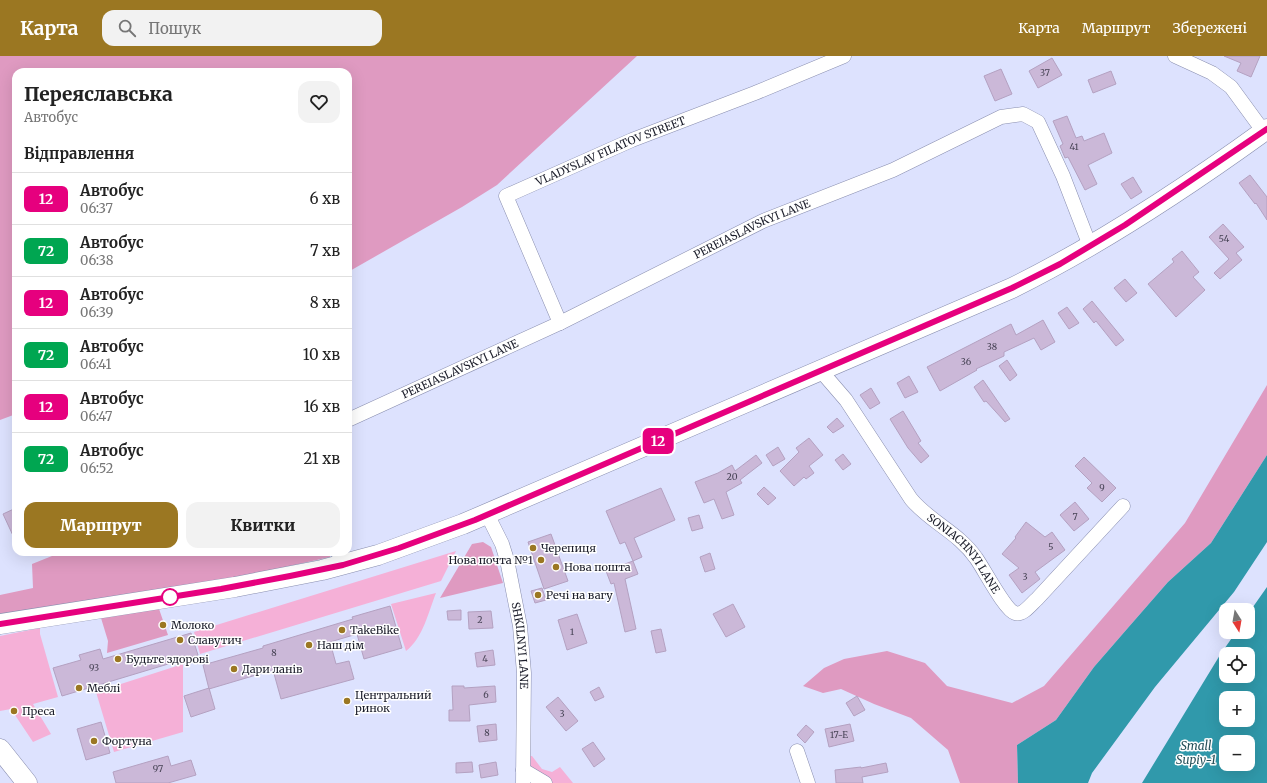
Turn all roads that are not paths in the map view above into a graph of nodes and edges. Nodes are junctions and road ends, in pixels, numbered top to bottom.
1 (844, 56) edge
2 (1175, 56) edge
3 (1265, 130) edge
4 (1090, 246) junction
5 (560, 323) junction
6 (821, 371) junction
7 (352, 418) edge
8 (1123, 506) dead end
9 (487, 514) junction
10 (350, 556) edge
11 (352, 556) edge
12 (340, 558) edge
13 (0, 624) edge
14 (0, 749) edge
15 (797, 751) dead end
16 (523, 777) edge
17 (27, 783) edge
18 (545, 783) edge
19 (808, 783) edge

1 - 5 street, VLADYSLAV FILATOV STREET
2 - 3 street
3 - 4 main road
4 - 5 street, PEREIASLAVSKYI LANE
4 - 6 main road
5 - 7 street, PEREIASLAVSKYI LANE
6 - 8 street, SONIACHNYI LANE
6 - 9 main road
9 - 11 main road
9 - 16 street, SHKILNYI LANE
10 - 12 main road
12 - 13 main road
14 - 17 main road
15 - 19 street
16 - 18 street

